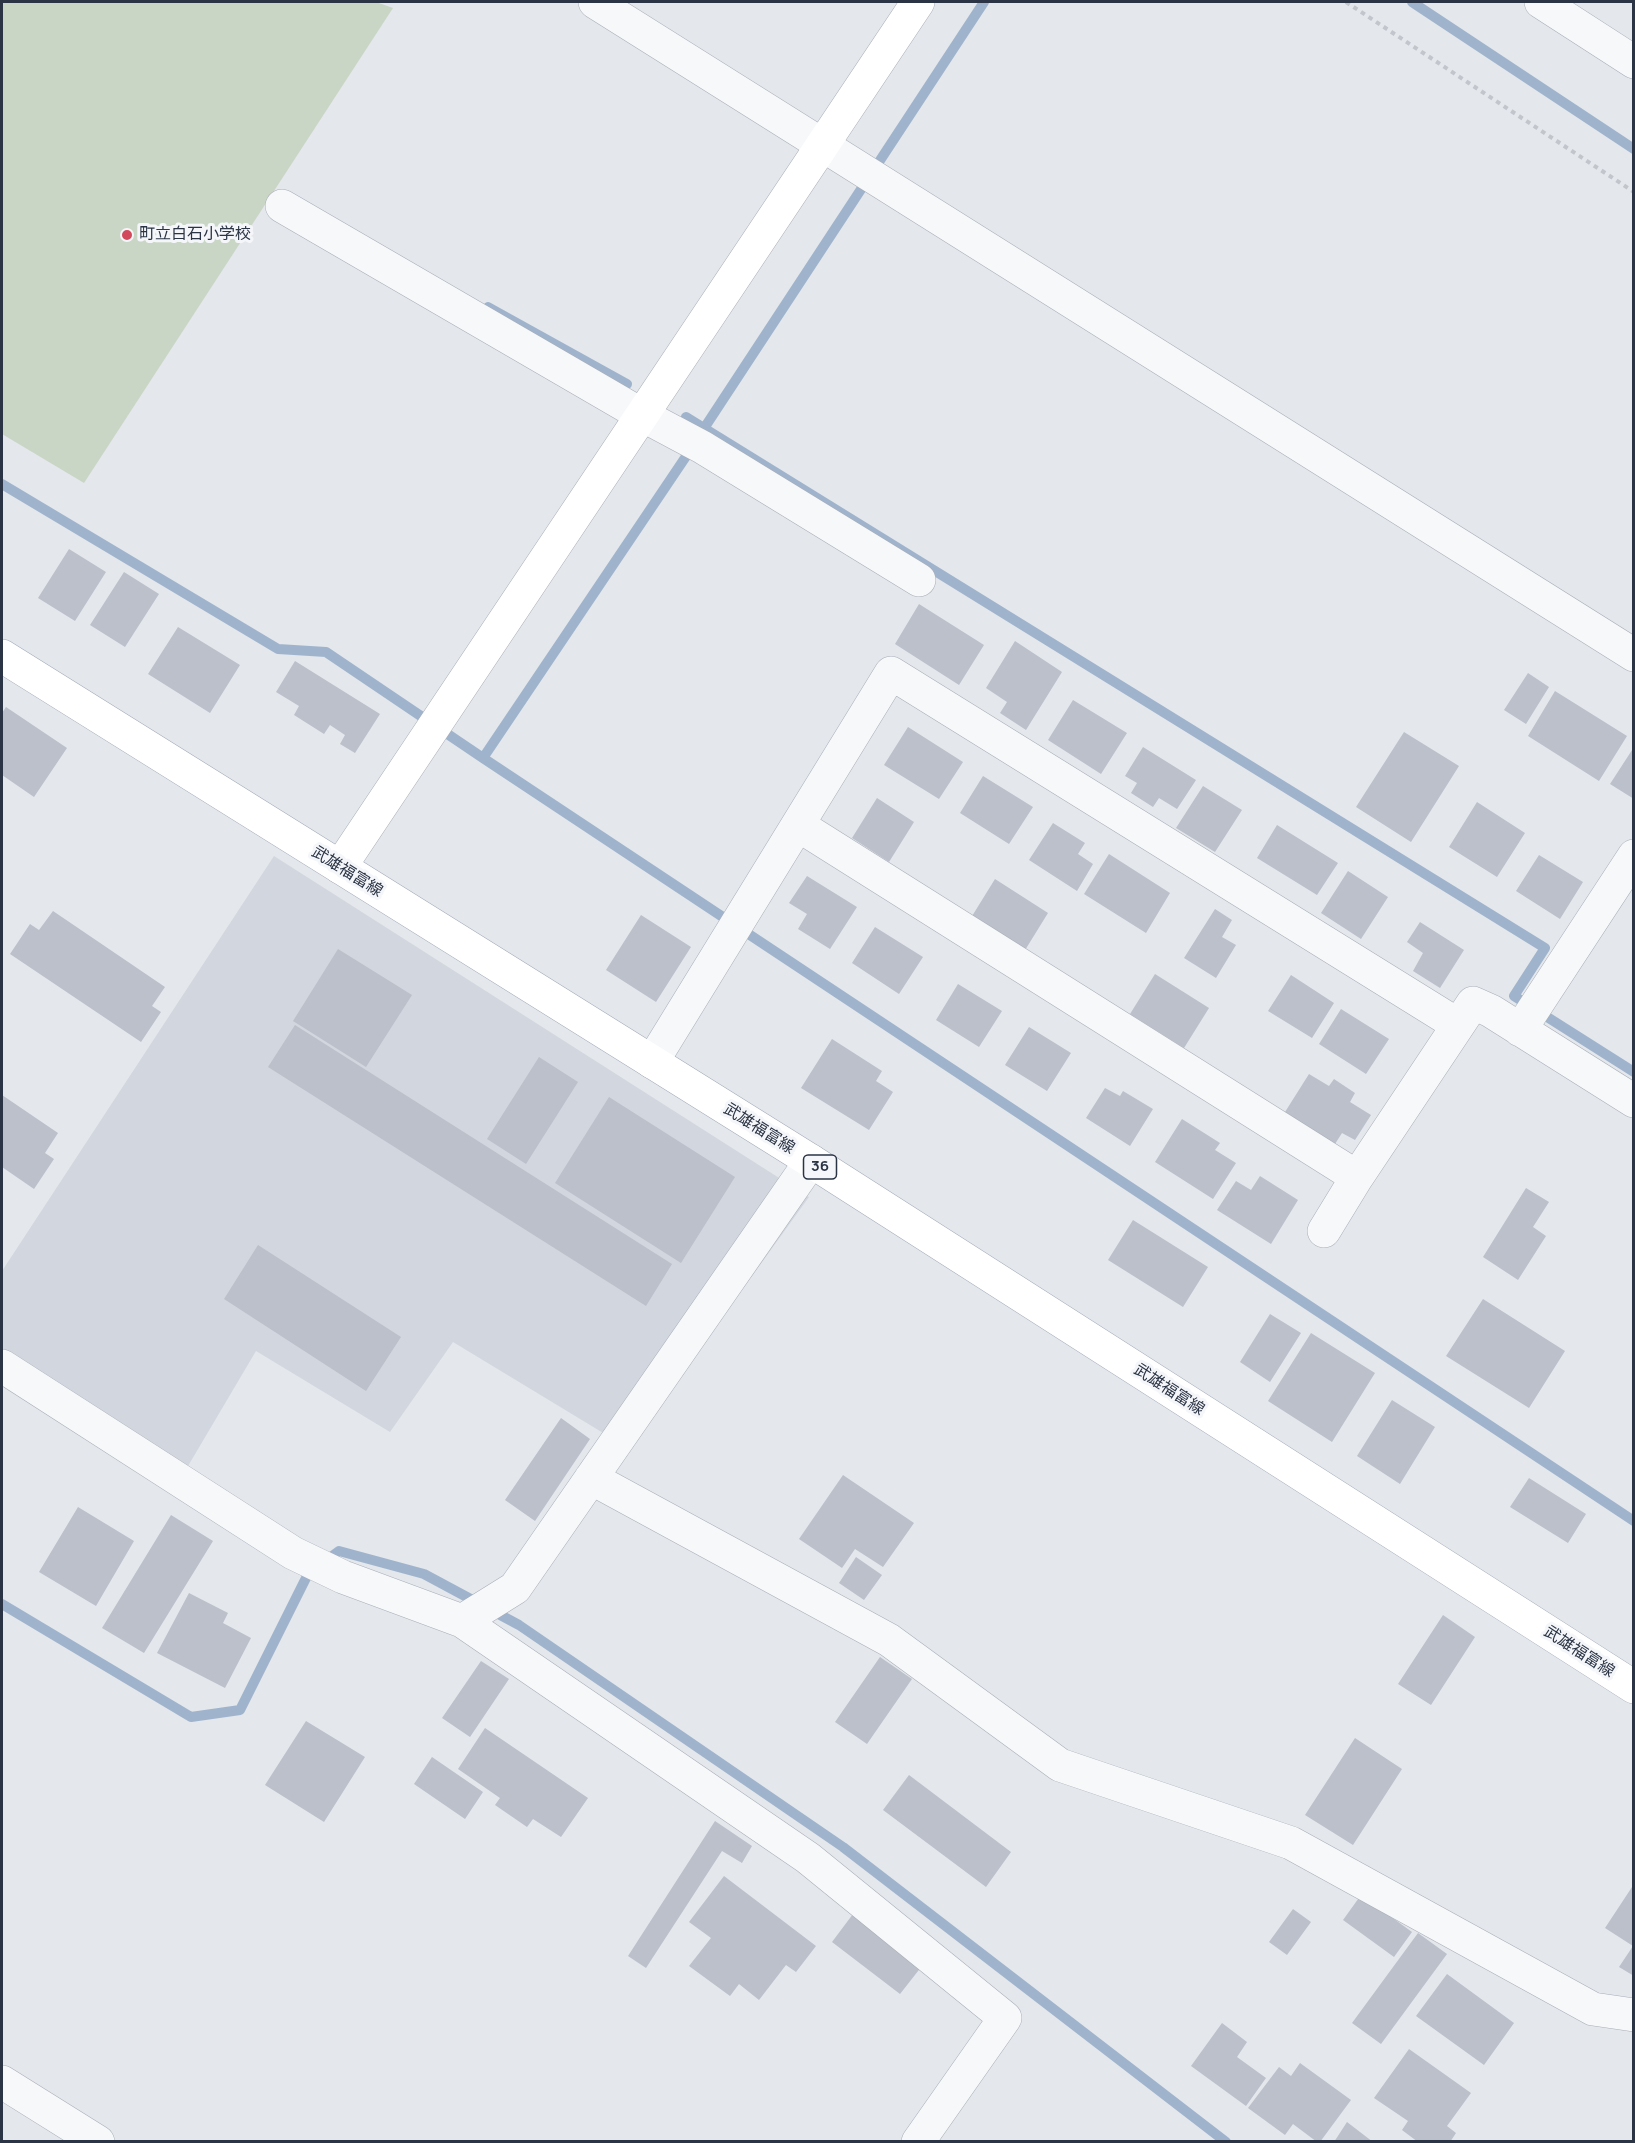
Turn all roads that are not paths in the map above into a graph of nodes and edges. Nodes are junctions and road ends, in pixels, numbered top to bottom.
1 (595, 2) edge
2 (918, 2) edge
3 (1541, 2) edge
4 (1634, 62) edge
5 (823, 144) junction
6 (282, 206) dead end
7 (642, 415) junction
8 (919, 580) dead end
9 (1634, 655) edge
10 (2, 656) edge
11 (798, 825) junction
12 (1634, 856) edge
13 (340, 867) junction
14 (1458, 1025) junction
15 (1520, 1030) junction
16 (652, 1062) junction
17 (1634, 1101) edge
18 (811, 1161) junction
19 (1357, 1177) junction
20 (1324, 1231) dead end
21 (2, 1366) edge
22 (591, 1478) junction
23 (462, 1621) junction
24 (1634, 1687) edge
25 (1634, 2015) edge
26 (2, 2082) edge
27 (98, 2142) edge
28 (918, 2142) edge

1 - 5 street
2 - 5 main road
3 - 4 street
5 - 7 main road
5 - 9 street
6 - 7 street
7 - 8 street
7 - 13 main road
10 - 13 main road, 武雄福富線 / 36
11 - 14 street
11 - 16 street
11 - 19 street
12 - 15 street
13 - 16 main road, 武雄福富線 / 36
14 - 15 street
14 - 19 street
15 - 17 street
16 - 18 main road, 武雄福富線 / 36
18 - 22 street
18 - 24 main road, 武雄福富線 / 36
19 - 20 street
21 - 23 street
22 - 23 street
22 - 25 street
23 - 28 street
26 - 27 street

